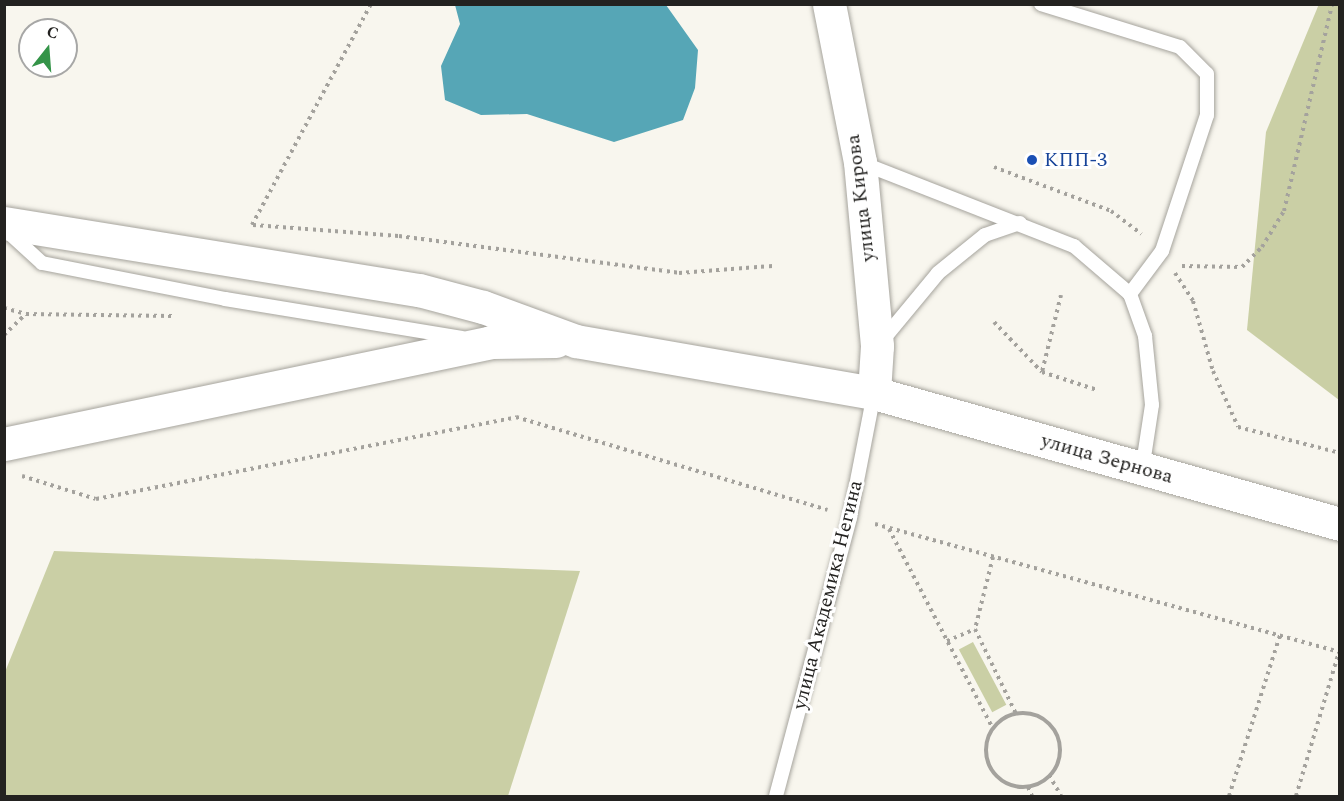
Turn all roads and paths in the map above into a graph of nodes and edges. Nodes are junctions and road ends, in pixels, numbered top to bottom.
1 (371, 4) edge
2 (829, 4) edge
3 (1041, 4) edge
4 (1332, 4) edge
5 (860, 162) junction
6 (994, 167) dead end
7 (4, 223) edge
8 (1020, 223) junction
9 (252, 225) junction
10 (4, 228) edge
11 (1162, 251) junction
12 (239, 262) junction
13 (1169, 264) junction
14 (773, 266) dead end
15 (1130, 294) junction
16 (1061, 295) dead end
17 (4, 308) edge
18 (26, 314) junction
19 (182, 316) dead end
20 (994, 322) dead end
21 (4, 335) edge
22 (576, 340) junction
23 (491, 342) junction
24 (877, 346) junction
25 (1042, 372) junction
26 (1097, 390) dead end
27 (874, 393) junction
28 (4, 444) edge
29 (1340, 453) edge
30 (1142, 470) junction
31 (16, 474) dead end
32 (850, 517) junction
33 (1340, 524) edge
34 (889, 528) junction
35 (993, 557) junction
36 (975, 629) junction
37 (1280, 635) junction
38 (947, 640) junction
39 (1339, 652) edge
40 (1016, 714) junction
41 (993, 729) junction
42 (1049, 775) junction
43 (1028, 787) junction
44 (776, 796) edge
45 (1032, 796) edge
46 (1061, 796) edge
47 (1229, 796) edge
48 (1296, 796) edge

1 - 9 path
2 - 5 main road, улица Кирова
3 - 11 lane
4 - 13 path
5 - 8 lane
5 - 24 main road, улица Кирова
6 - 11 path
7 - 12 main road
8 - 15 lane
8 - 24 lane
9 - 12 path
9 - 14 path
10 - 23 lane
11 - 13 path
11 - 15 lane
12 - 22 main road
13 - 29 path
15 - 30 lane
16 - 25 path
17 - 18 path
18 - 19 path
18 - 21 path
20 - 25 path
22 - 23 main road
22 - 27 main road, улица Зернова
23 - 28 main road
24 - 27 main road, улица Кирова
25 - 26 path
27 - 30 main road, улица Зернова
27 - 32 lane, улица Академика Негина
30 - 33 main road, улица Зернова
31 - 32 path
32 - 34 path
32 - 44 lane, улица Академика Негина
34 - 35 path
34 - 38 path
35 - 36 path
35 - 37 path
36 - 38 path
36 - 40 path
37 - 39 path
37 - 47 path
38 - 41 path
39 - 48 path
40 - 41 path
40 - 42 path
41 - 43 path
42 - 43 path
42 - 46 path
43 - 45 path

